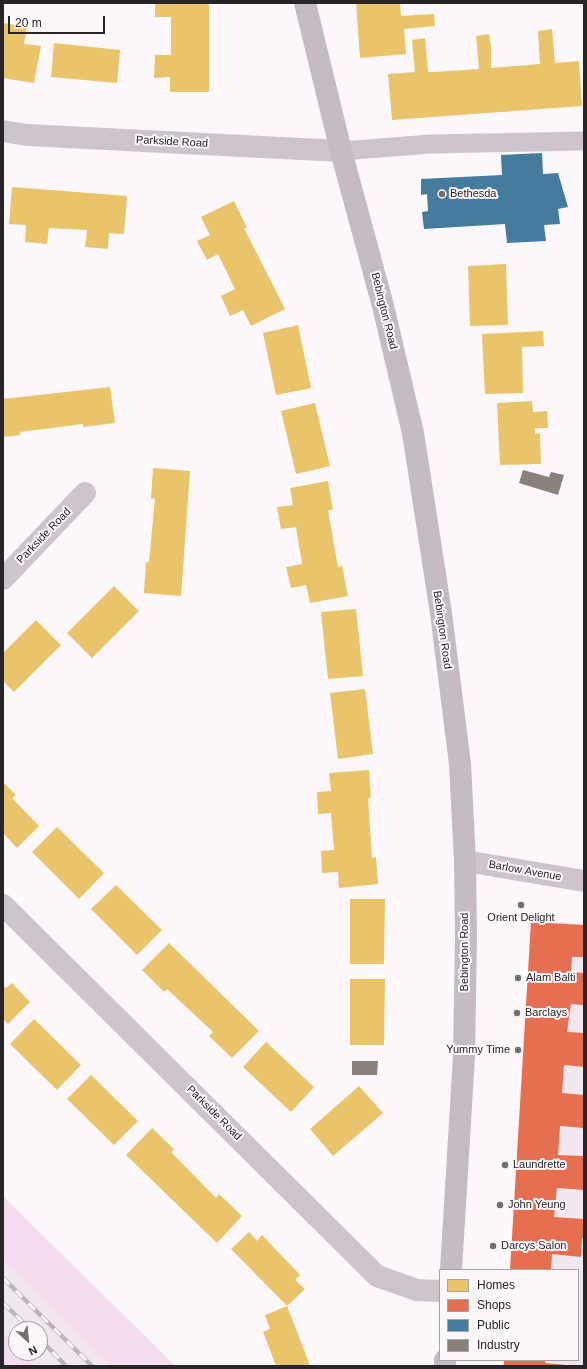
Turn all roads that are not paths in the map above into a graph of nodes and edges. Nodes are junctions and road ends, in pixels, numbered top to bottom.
1 (305, 3) edge
2 (3, 131) edge
3 (584, 141) edge
4 (341, 151) junction
5 (85, 493) dead end
6 (3, 579) edge
7 (465, 861) junction
8 (584, 881) edge
9 (3, 905) edge
10 (451, 1269) edge
11 (439, 1291) edge

1 - 4 main road, Bebington Road
2 - 4 street, Parkside Road
3 - 4 lane
4 - 7 main road, Bebington Road
5 - 6 street, Parkside Road
7 - 8 street, Barlow Avenue
7 - 10 main road, Bebington Road
9 - 11 street, Parkside Road

